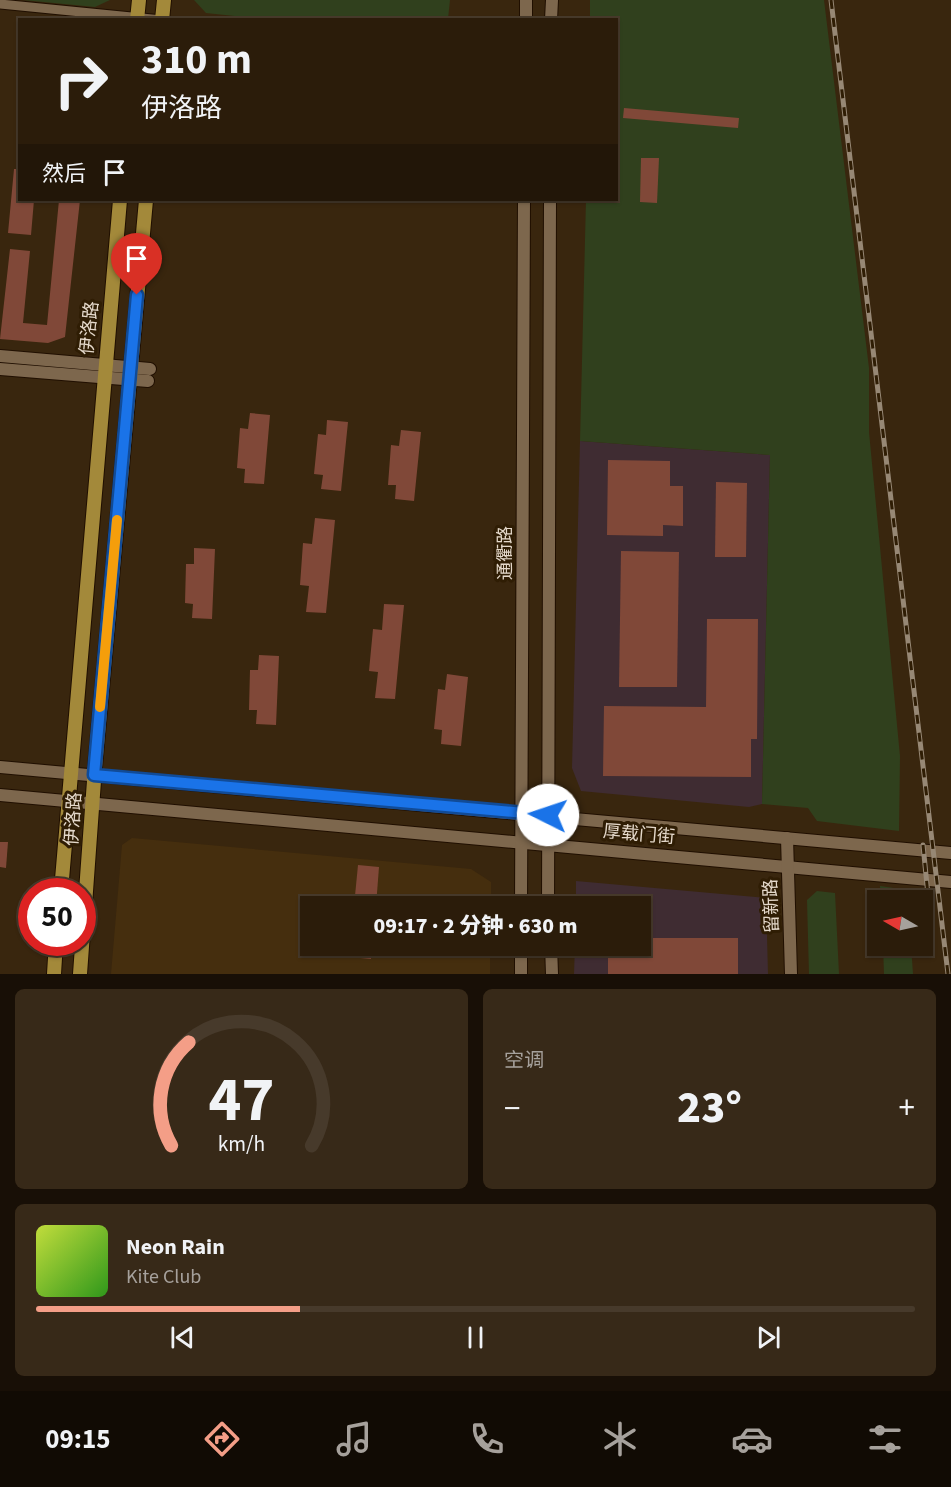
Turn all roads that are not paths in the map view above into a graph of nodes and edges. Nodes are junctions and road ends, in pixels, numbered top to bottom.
1 (139, 0) edge
2 (164, 0) edge
3 (526, 0) edge
4 (552, 0) edge
5 (0, 4) edge
6 (137, 18) edge
7 (162, 18) edge
8 (526, 18) edge
9 (551, 18) edge
10 (120, 201) edge
11 (146, 201) edge
12 (524, 201) edge
13 (550, 201) edge
14 (0, 356) edge
15 (0, 369) edge
16 (103, 372) junction
17 (130, 373) junction
18 (149, 375) dead end
19 (0, 767) edge
20 (71, 773) junction
21 (94, 775) junction
22 (0, 795) edge
23 (68, 801) junction
24 (92, 803) junction
25 (521, 813) junction
26 (548, 815) junction
27 (787, 837) junction
28 (522, 841) junction
29 (548, 844) junction
30 (951, 853) edge
31 (788, 867) junction
32 (62, 878) edge
33 (951, 882) edge
34 (521, 896) edge
35 (549, 896) edge
36 (55, 956) edge
37 (521, 956) edge
38 (548, 956) edge
39 (550, 956) edge
40 (54, 974) edge
41 (80, 974) edge
42 (521, 974) edge
43 (547, 974) edge
44 (552, 974) edge
45 (791, 974) edge

1 - 6 main road
2 - 7 main road
3 - 8 main road
4 - 9 main road
5 - 6 street
10 - 16 main road, 伊洛路
11 - 17 main road, 伊洛路
12 - 25 main road, 通衢路
13 - 26 main road
14 - 16 main road
15 - 16 main road
16 - 17 main road
16 - 20 main road, 伊洛路
17 - 18 main road
17 - 21 main road, 伊洛路
19 - 20 main road, 厚载门街
20 - 21 main road, 厚载门街
20 - 23 main road, 伊洛路
21 - 24 main road, 伊洛路
21 - 25 main road, 厚载门街
22 - 23 main road, 厚载门街
23 - 24 main road, 厚载门街
23 - 32 main road, 伊洛路
24 - 28 main road, 厚载门街
24 - 41 main road, 伊洛路
25 - 26 main road, 厚载门街
25 - 28 main road, 通衢路
26 - 27 main road, 厚载门街
26 - 29 main road
27 - 30 main road, 厚载门街
27 - 31 main road, 留新路
28 - 29 main road, 厚载门街
28 - 34 main road, 通衢路
29 - 31 main road, 厚载门街
29 - 35 main road
31 - 33 main road, 厚载门街
31 - 45 main road, 留新路
36 - 40 main road
37 - 42 main road
38 - 43 main road
39 - 44 main road

